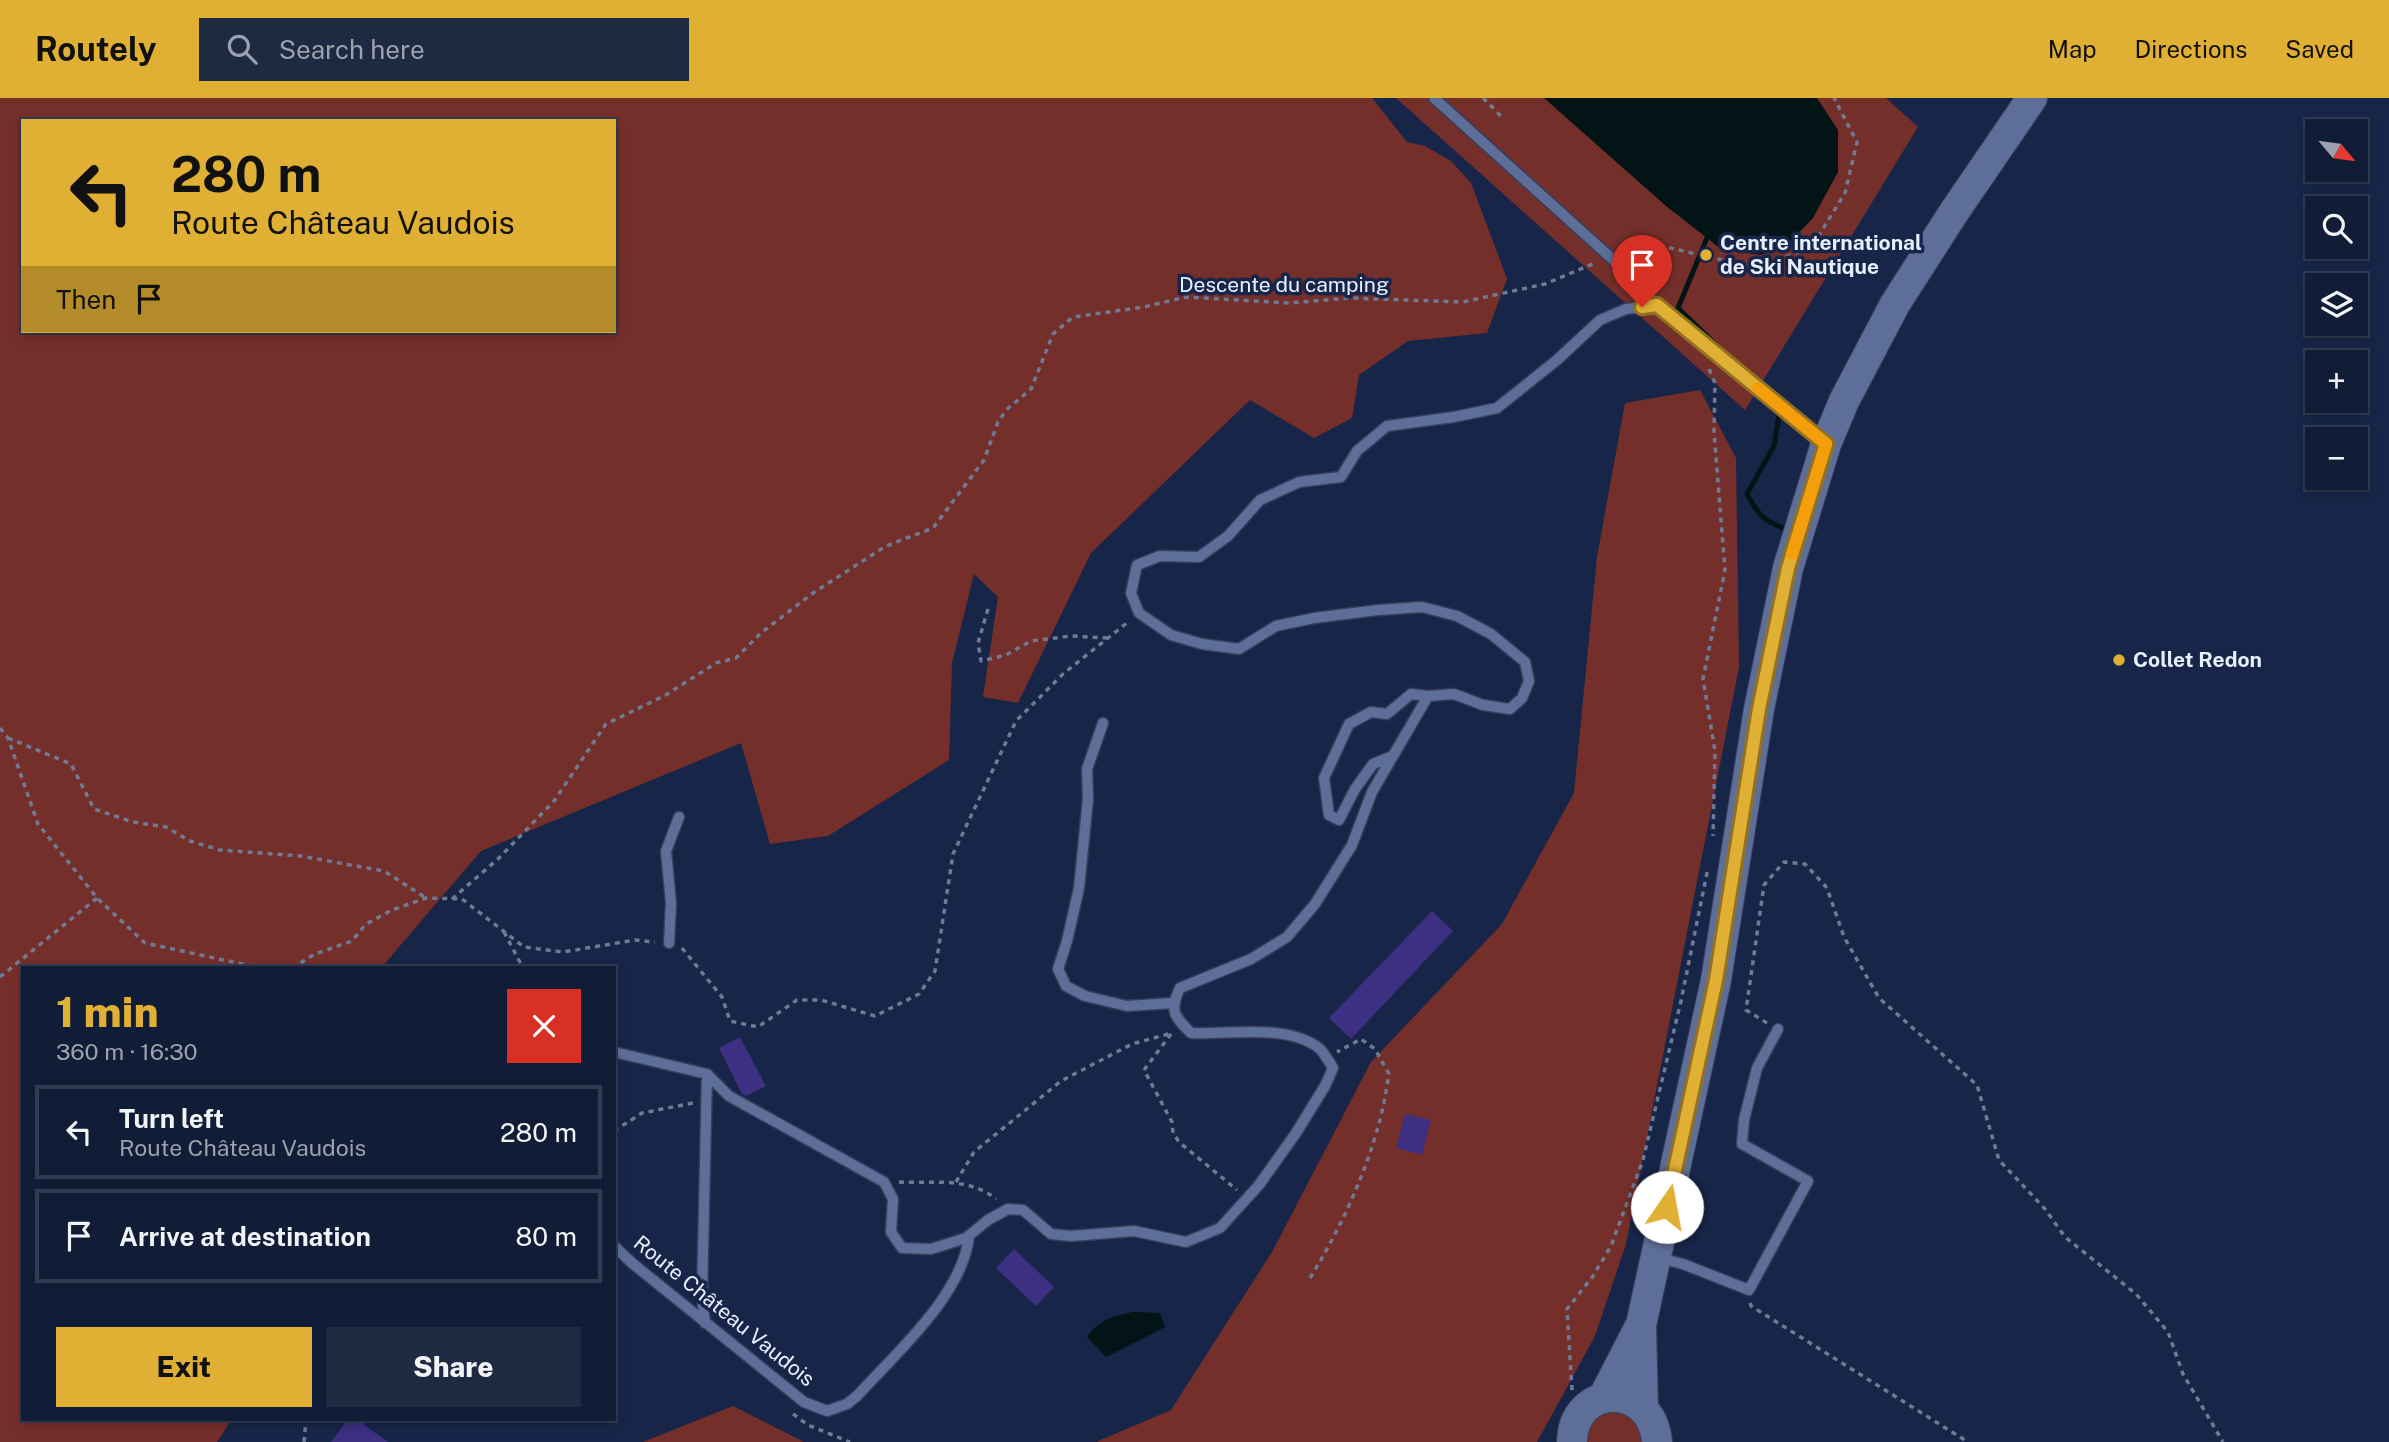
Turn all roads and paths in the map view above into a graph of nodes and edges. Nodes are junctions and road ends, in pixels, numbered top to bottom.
1 (1434, 98) edge
2 (1483, 98) edge
3 (1834, 98) edge
4 (2032, 98) edge
5 (1501, 116) dead end
6 (1611, 257) junction
7 (1622, 268) junction
8 (1657, 305) junction
9 (1698, 339) junction
10 (1826, 444) junction
11 (988, 609) dead end
12 (1139, 613) junction
13 (1109, 638) junction
14 (1428, 696) junction
15 (1103, 723) dead end
16 (0, 728) edge
17 (8, 738) junction
18 (1393, 756) junction
19 (679, 817) dead end
20 (1713, 843) dead end
21 (1710, 856) dead end
22 (97, 898) junction
23 (426, 898) junction
24 (452, 899) junction
25 (503, 930) junction
26 (669, 943) junction
27 (252, 966) edge
28 (295, 966) edge
29 (522, 966) edge
30 (0, 977) edge
31 (1172, 1003) junction
32 (1777, 1029) joint
33 (616, 1052) edge
34 (1326, 1058) junction
35 (707, 1074) junction
36 (706, 1102) junction
37 (616, 1130) edge
38 (884, 1182) junction
39 (956, 1182) junction
40 (1247, 1197) junction
41 (1008, 1209) junction
42 (969, 1236) junction
43 (616, 1248) edge
44 (1657, 1257) junction
45 (1310, 1278) dead end
46 (1749, 1290) junction
47 (705, 1323) junction
48 (1641, 1325) junction
49 (1595, 1402) junction
50 (306, 1421) edge
51 (1656, 1429) edge
52 (304, 1442) edge
53 (1572, 1442) edge
54 (1968, 1442) edge
55 (2223, 1442) edge

1 - 6 lane
2 - 5 path
3 - 7 path
4 - 10 main road
6 - 7 lane
6 - 24 path, Descente du camping
7 - 8 lane
8 - 9 lane
8 - 12 lane
9 - 10 lane
9 - 20 path
10 - 44 main road
11 - 13 path
12 - 13 path
12 - 14 lane
13 - 26 path
14 - 18 lane
14 - 18 lane
15 - 31 lane
16 - 17 path
17 - 22 path
17 - 23 path
18 - 31 lane
19 - 26 lane
21 - 49 path
22 - 27 path
22 - 30 path
23 - 24 path
23 - 28 path
24 - 25 path
25 - 26 path
25 - 29 path
31 - 34 lane
32 - 46 lane
32 - 55 path
33 - 35 lane
34 - 40 lane
34 - 45 path
35 - 36 lane
35 - 38 lane
36 - 37 path
36 - 47 lane
38 - 39 path
38 - 42 lane
39 - 40 path
39 - 41 path
40 - 41 lane
41 - 42 lane
42 - 47 lane, Route Château Vaudois
43 - 47 lane, Route Château Vaudois
44 - 46 lane
44 - 48 main road
46 - 54 path
48 - 49 main road
48 - 51 main road
49 - 51 main road
49 - 53 main road
50 - 52 path

